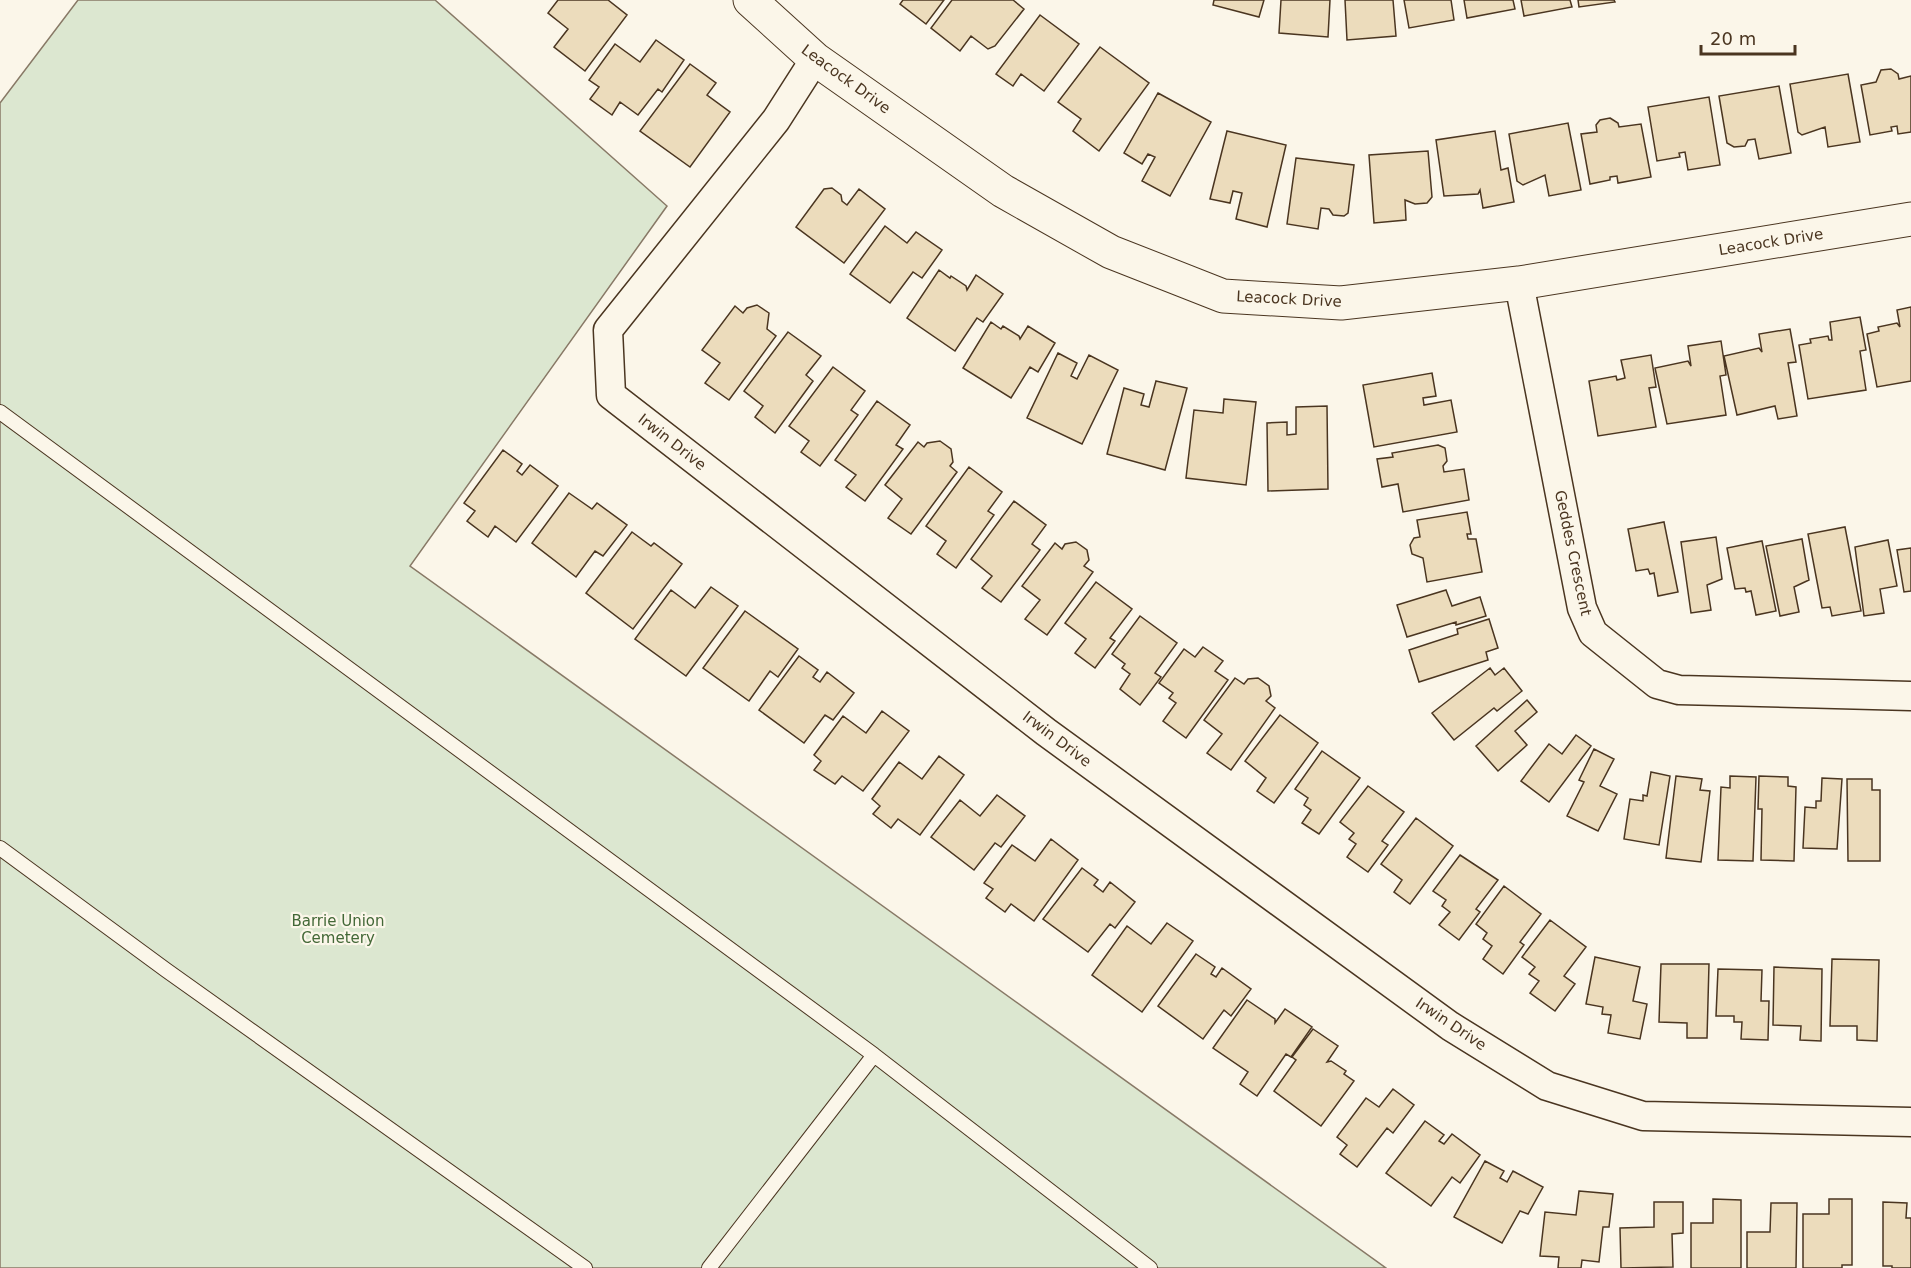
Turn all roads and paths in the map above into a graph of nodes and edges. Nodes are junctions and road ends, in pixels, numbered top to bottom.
1 (750, 0) edge
2 (815, 59) junction
3 (1911, 219) edge
4 (1519, 283) junction
5 (0, 412) edge
6 (1911, 696) edge
7 (0, 848) edge
8 (874, 1055) junction
9 (1911, 1122) edge
10 (585, 1268) edge
11 (710, 1268) edge
12 (1150, 1268) edge

1 - 2 street, Leacock Drive
2 - 4 street, Leacock Drive
2 - 9 street, Irwin Drive
3 - 4 street, Leacock Drive
4 - 6 street, Geddes Crescent
5 - 8 lane
7 - 10 lane
8 - 11 lane
8 - 12 lane

